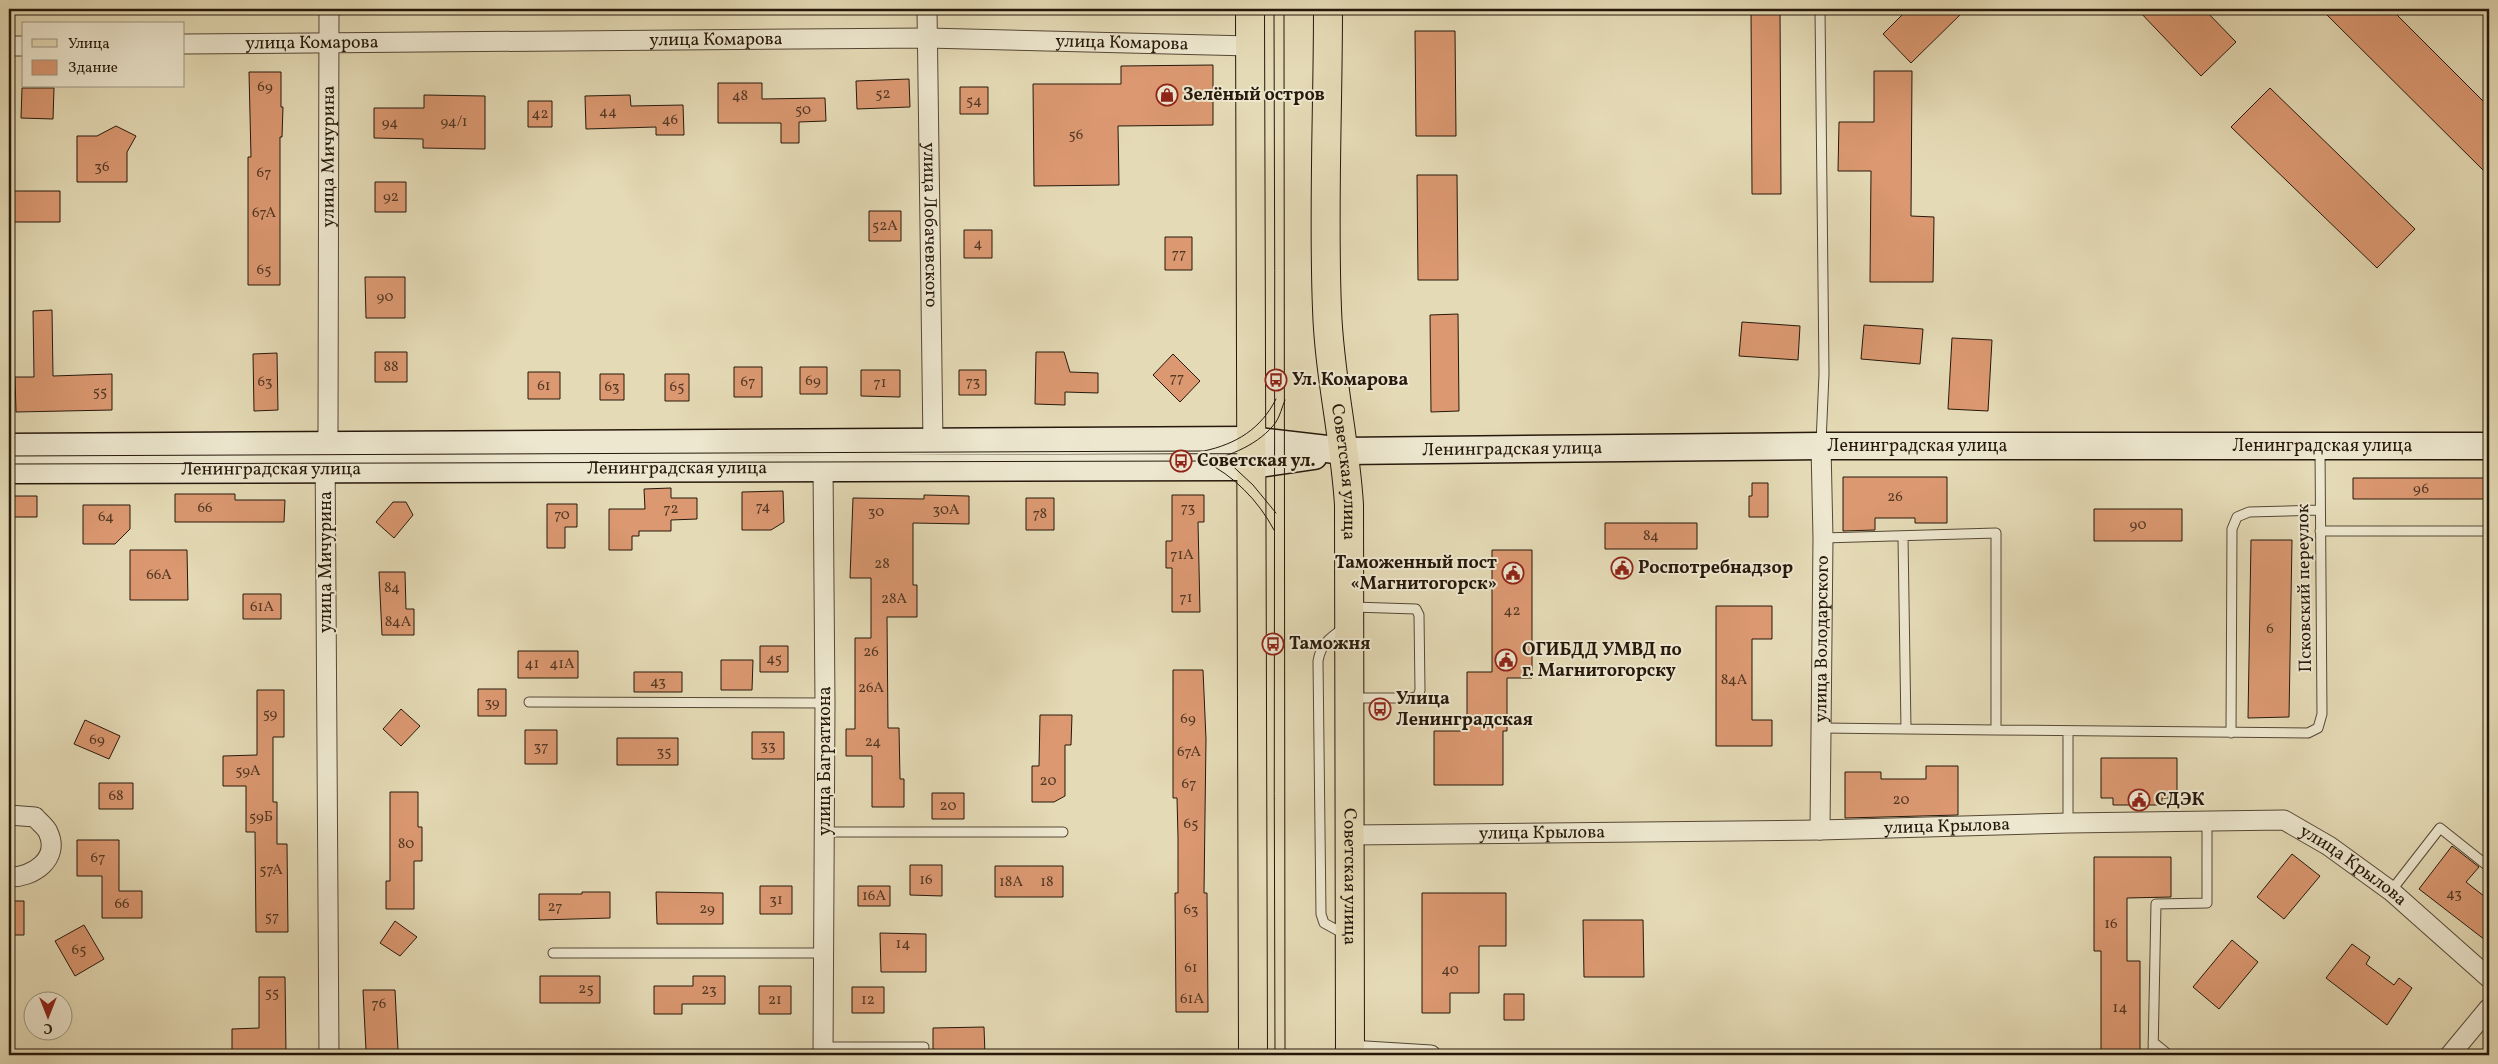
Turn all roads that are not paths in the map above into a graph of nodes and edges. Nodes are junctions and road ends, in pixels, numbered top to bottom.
1 (330, 9) edge
2 (927, 9) edge
3 (1250, 9) edge
4 (1328, 9) edge
5 (1820, 9) edge
6 (927, 38) junction
7 (329, 43) junction
8 (185, 44) edge
9 (9, 46) edge
10 (22, 46) edge
11 (1250, 46) junction
12 (932, 443) junction
13 (326, 444) junction
14 (1821, 446) junction
15 (2320, 446) junction
16 (2489, 446) edge
17 (9, 447) edge
18 (1344, 451) junction
19 (1250, 452) junction
20 (823, 467) junction
21 (9, 470) edge
22 (326, 470) junction
23 (2320, 510) junction
24 (2320, 531) junction
25 (2489, 531) edge
26 (1903, 537) junction
27 (1823, 538) junction
28 (1349, 615) junction
29 (1350, 698) junction
30 (529, 702) dead end
31 (825, 702) junction
32 (1822, 728) junction
33 (1906, 729) junction
34 (1996, 730) junction
35 (2068, 732) junction
36 (2231, 733) junction
37 (9, 815) edge
38 (2207, 822) junction
39 (2068, 823) junction
40 (1820, 830) junction
41 (825, 832) junction
42 (1063, 832) dead end
43 (1351, 835) junction
44 (2489, 867) edge
45 (9, 877) edge
46 (2391, 891) junction
47 (1351, 938) junction
48 (554, 953) dead end
49 (822, 953) junction
50 (2489, 978) edge
51 (2489, 1008) edge
52 (2153, 1042) junction
53 (924, 1047) dead end
54 (823, 1051) edge
55 (1350, 1053) edge
56 (330, 1055) edge
57 (1253, 1055) edge
58 (1431, 1055) edge
59 (2153, 1055) edge
60 (2169, 1055) edge
61 (2450, 1055) edge

1 - 7 street, улица Мичурина
2 - 6 street, улица Лобачевского
3 - 11 main road
4 - 18 main road, Советская улица
5 - 14 lane
6 - 7 street, улица Комарова
6 - 11 street, улица Комарова
6 - 12 street, улица Лобачевского
7 - 8 street, улица Комарова
7 - 13 street, улица Мичурина
9 - 10 street
11 - 19 main road
12 - 13 main road, Ленинградская улица
12 - 19 main road, Ленинградская улица
13 - 17 main road, Ленинградская улица
13 - 22 street, улица Мичурина
14 - 15 main road, Ленинградская улица
14 - 18 main road, Ленинградская улица
14 - 27 street, улица Володарского
15 - 16 main road, Ленинградская улица
15 - 23 lane, Псковский переулок
18 - 19 main road, Ленинградская улица
18 - 28 main road, Советская улица
19 - 20 main road, Ленинградская улица
19 - 57 main road
20 - 22 main road, Ленинградская улица
20 - 31 street, улица Багратиона
21 - 22 main road, Ленинградская улица
22 - 56 street, улица Мичурина
23 - 24 lane, Псковский переулок
23 - 36 lane
24 - 25 lane
24 - 36 lane, Псковский переулок
26 - 27 lane
26 - 33 lane
26 - 34 lane
27 - 32 street, улица Володарского
28 - 29 main road, Советская улица
28 - 29 lane
28 - 47 lane
29 - 43 main road, Советская улица
30 - 31 lane
31 - 41 street, улица Багратиона
32 - 33 lane
32 - 40 street, улица Володарского
33 - 34 lane
34 - 35 lane
35 - 36 lane
35 - 39 lane
37 - 45 street
38 - 39 street, улица Крылова
38 - 46 street, улица Крылова
38 - 52 lane
39 - 40 street, улица Крылова
40 - 43 street, улица Крылова
41 - 42 lane
41 - 49 street, улица Багратиона
43 - 47 main road, Советская улица
44 - 46 lane
46 - 50 street, улица Крылова
47 - 55 main road, Советская улица
48 - 49 lane
49 - 54 street, улица Багратиона
51 - 61 street
52 - 59 lane
52 - 60 lane
53 - 54 lane
55 - 58 street

